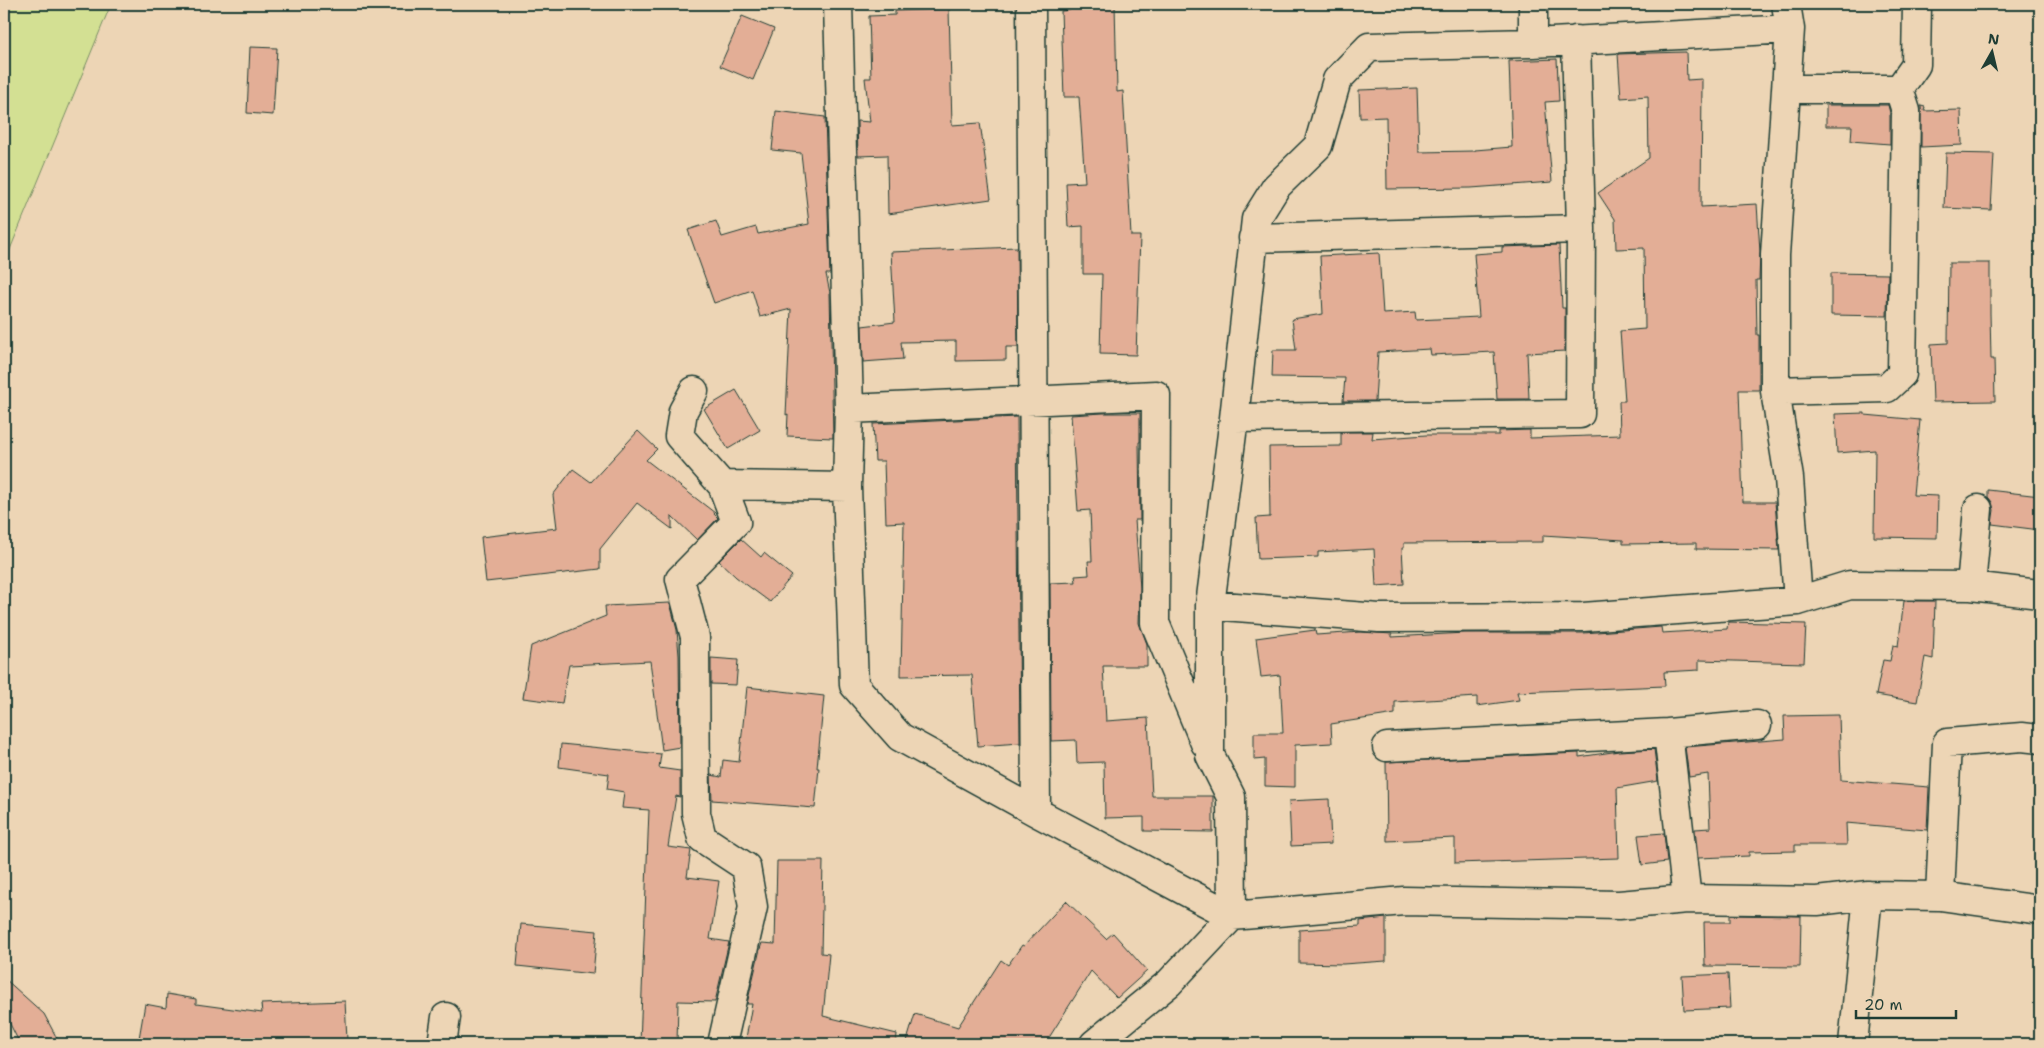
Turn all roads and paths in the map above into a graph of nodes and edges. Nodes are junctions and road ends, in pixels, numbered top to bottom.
1 (838, 4) edge
2 (1031, 4) edge
3 (1533, 4) edge
4 (1917, 4) edge
5 (1788, 16) edge
6 (1576, 40) junction
7 (1533, 44) junction
8 (1787, 89) junction
9 (1899, 89) junction
10 (1581, 230) junction
11 (1253, 238) junction
12 (694, 390) dead end
13 (1775, 391) junction
14 (1034, 401) junction
15 (848, 409) junction
16 (1234, 418) junction
17 (722, 485) junction
18 (847, 487) junction
19 (1978, 509) dead end
20 (1971, 586) junction
21 (2040, 594) edge
22 (1798, 601) junction
23 (1210, 605) junction
24 (1757, 725) dead end
25 (1668, 733) junction
26 (2040, 739) edge
27 (1388, 747) dead end
28 (1210, 755) junction
29 (1036, 812) junction
30 (1868, 895) junction
31 (1940, 896) junction
32 (1687, 899) junction
33 (2040, 910) edge
34 (1232, 916) junction
35 (446, 1017) dead end
36 (442, 1044) edge
37 (722, 1044) edge
38 (1094, 1044) edge
39 (1853, 1044) edge

1 - 15 street
2 - 14 street
3 - 7 street
4 - 9 street
5 - 6 street
5 - 8 street
6 - 7 street
6 - 10 street
7 - 11 street
8 - 9 street
8 - 13 street
9 - 13 street
10 - 11 street
10 - 16 street
11 - 16 street
12 - 17 street
13 - 22 street
14 - 15 street
14 - 28 street
14 - 29 street
15 - 18 street
16 - 23 street
17 - 18 street
17 - 37 street
18 - 29 street
19 - 20 street
20 - 21 street
20 - 22 street
22 - 23 street
23 - 28 street
24 - 25 street
25 - 27 street
25 - 32 street
26 - 31 street
28 - 34 street
29 - 34 street
30 - 31 street
30 - 32 street
30 - 39 street
31 - 33 street
32 - 34 street
34 - 38 street
35 - 36 street

